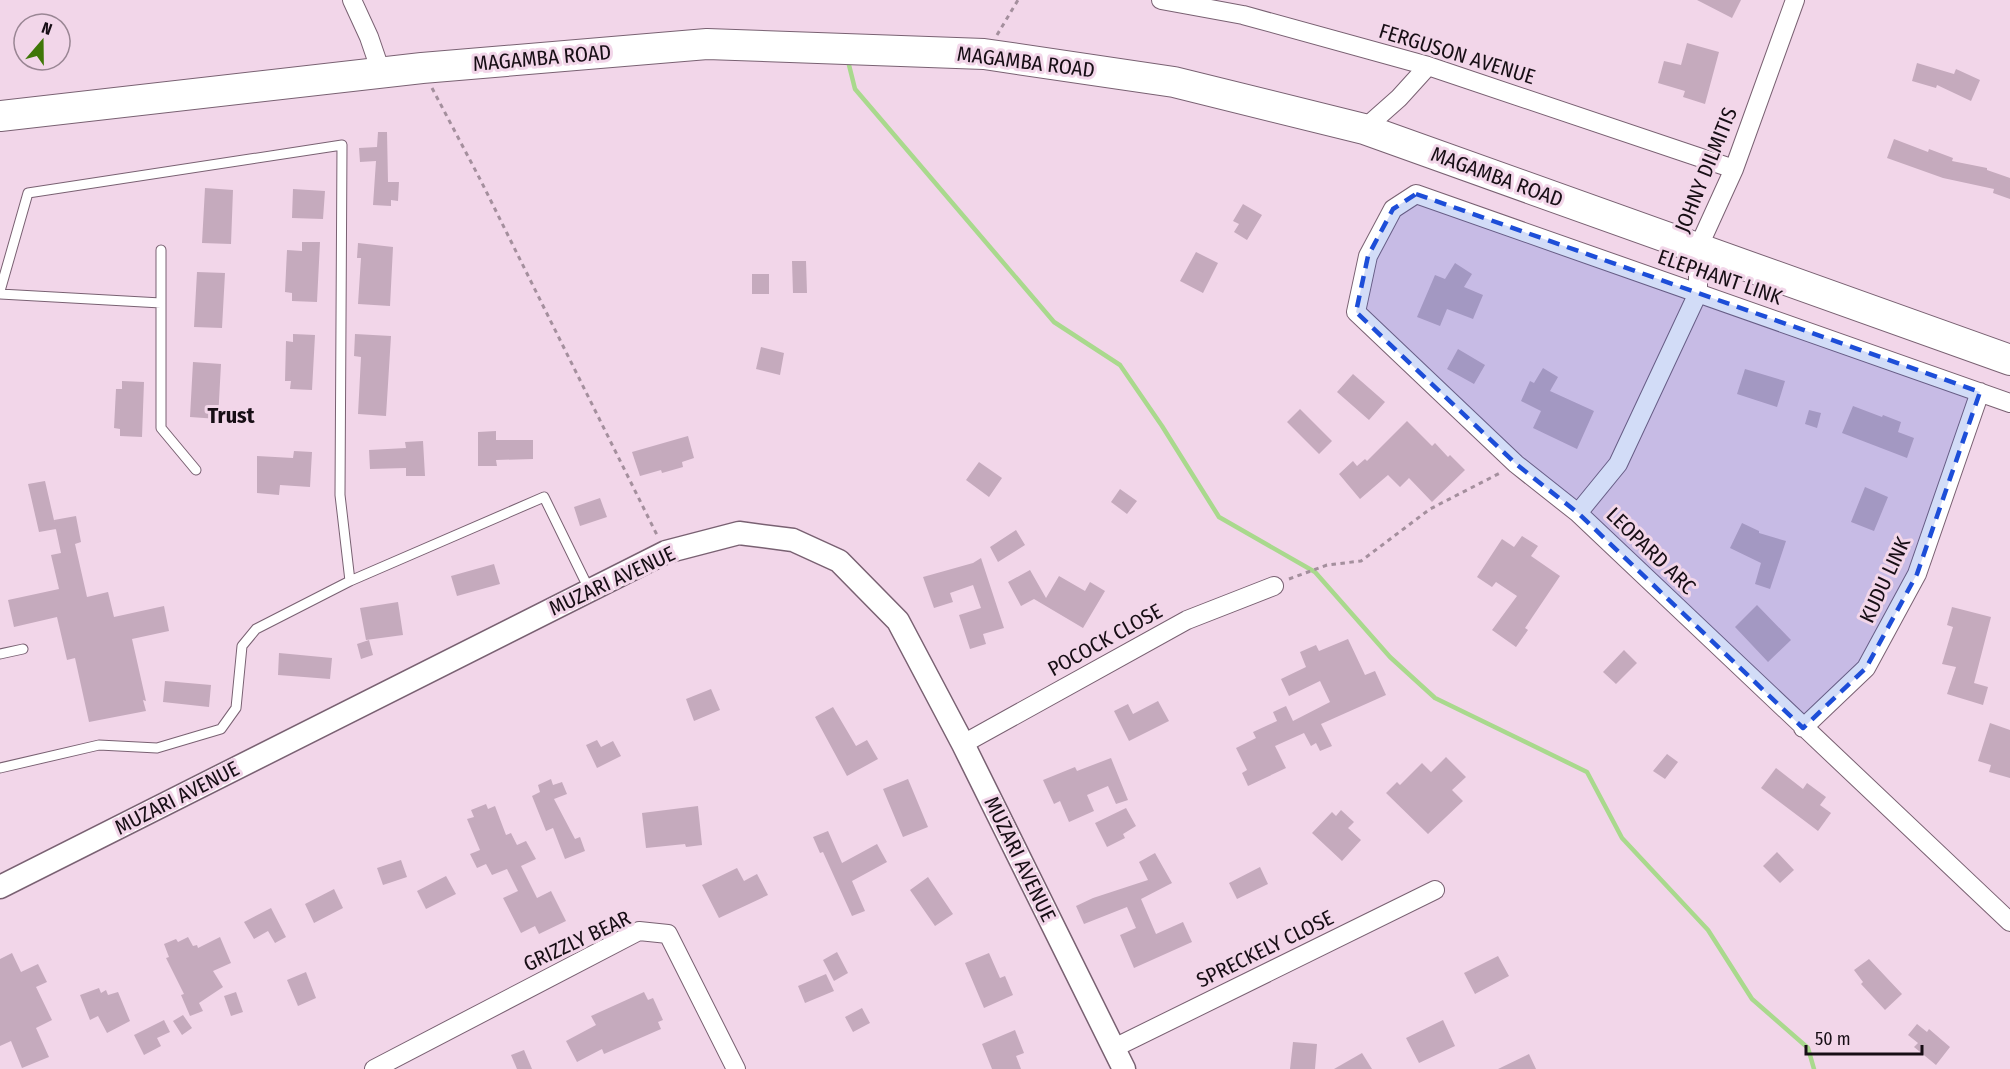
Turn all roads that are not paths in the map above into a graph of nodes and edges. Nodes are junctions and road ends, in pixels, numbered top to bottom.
1 (352, 0) edge
2 (1161, 0) edge
3 (1795, 0) edge
4 (1428, 66) junction
5 (381, 72) junction
6 (0, 117) edge
7 (1364, 129) junction
8 (1734, 169) junction
9 (1416, 194) joint
10 (1698, 248) junction
11 (161, 250) dead end
12 (0, 292) edge
13 (1698, 293) junction
14 (161, 303) junction
15 (2010, 360) edge
16 (1980, 392) junction
17 (2010, 403) edge
18 (196, 470) dead end
19 (1578, 513) junction
20 (350, 581) junction
21 (1274, 586) dead end
22 (590, 590) junction
23 (23, 649) dead end
24 (0, 654) edge
25 (1803, 728) junction
26 (963, 744) junction
27 (0, 768) edge
28 (0, 886) edge
29 (1435, 890) dead end
30 (2010, 922) edge
31 (1114, 1048) junction
32 (386, 1066) edge
33 (736, 1069) edge
34 (1124, 1069) edge

1 - 5 street
2 - 4 street, FERGUSON AVENUE
3 - 8 street, JOHNY DILMITIS
4 - 7 street
4 - 8 street, FERGUSON AVENUE
5 - 6 highway, MAGAMBA ROAD
5 - 7 highway, MAGAMBA ROAD
7 - 10 highway, MAGAMBA ROAD
8 - 10 street, JOHNY DILMITIS
9 - 13 street, ELEPHANT LINK
9 - 19 street, LEOPARD ARC
10 - 13 street, JOHNY DILMITIS
10 - 15 highway, MAGAMBA ROAD
11 - 14 lane
12 - 14 lane
12 - 20 lane
13 - 16 street, ELEPHANT LINK
13 - 19 street, JOHNY DILMITIS
14 - 18 lane
16 - 17 street, ELEPHANT LINK
16 - 25 street, KUDU LINK
19 - 25 street, LEOPARD ARC
20 - 22 lane
20 - 27 lane
21 - 26 street, POCOCK CLOSE
22 - 26 street, MUZARI AVENUE
22 - 28 street, MUZARI AVENUE
23 - 24 lane
25 - 30 street, LEOPARD ARC
26 - 31 street, MUZARI AVENUE
29 - 31 street, SPRECKELY CLOSE
31 - 34 street, MUZARI AVENUE
32 - 33 street, GRIZZLY BEAR

